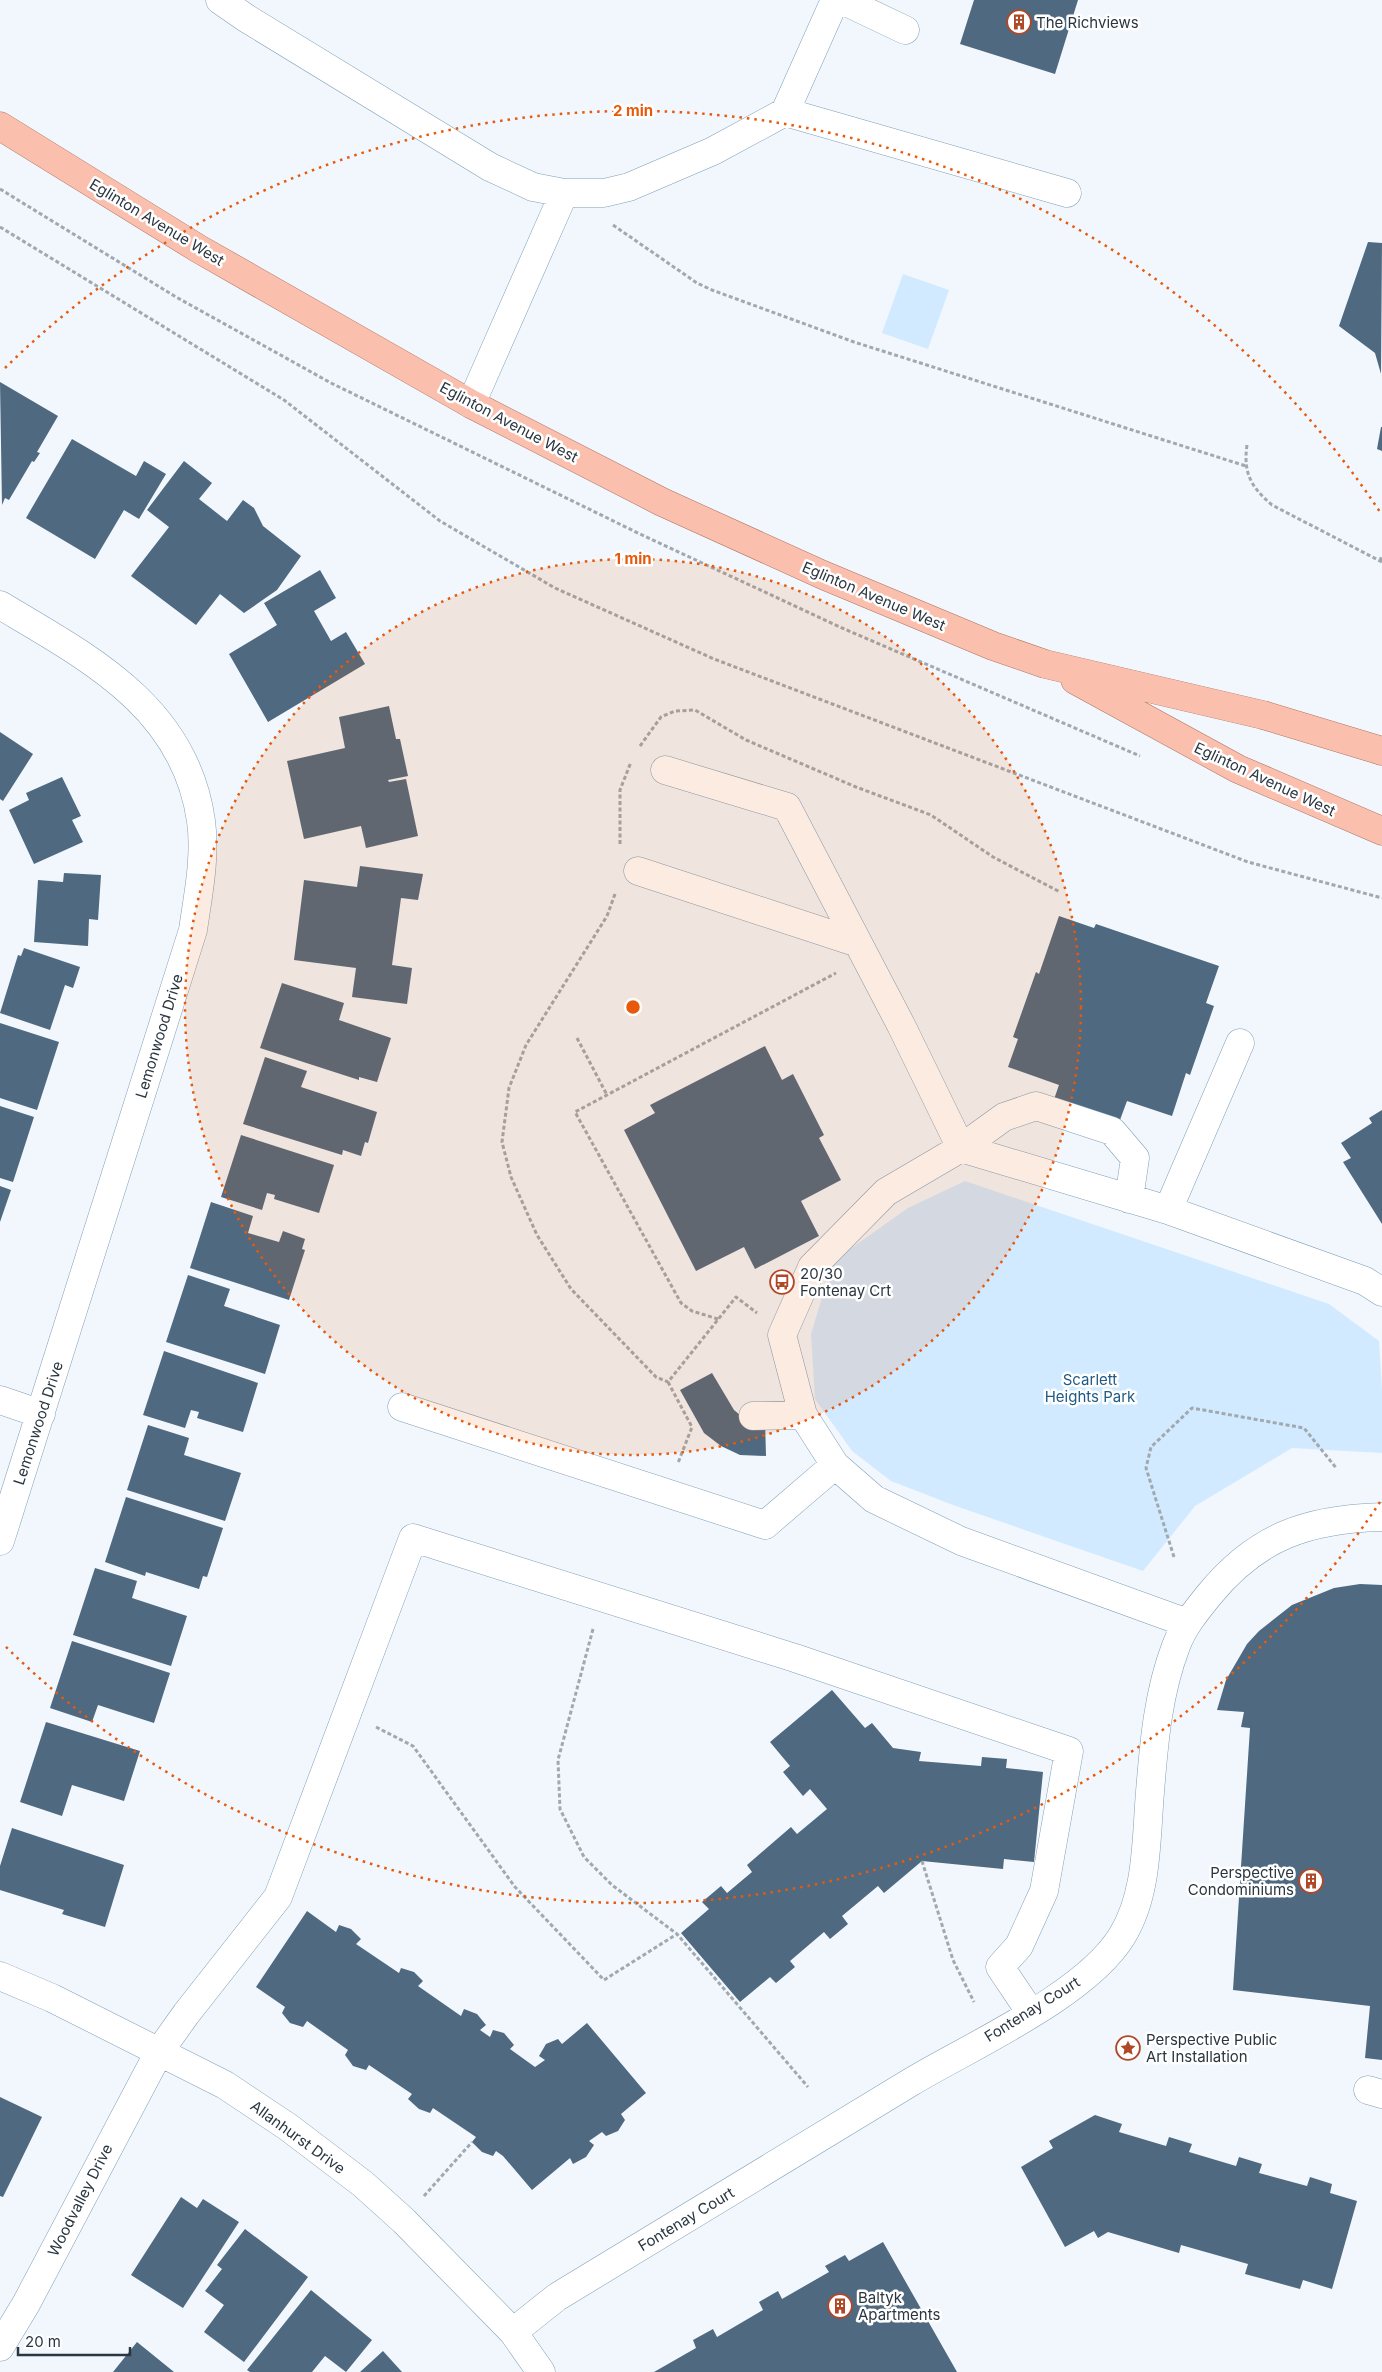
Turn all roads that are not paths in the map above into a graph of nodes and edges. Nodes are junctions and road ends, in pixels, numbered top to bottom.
1 (220, 0) edge
2 (835, 0) edge
3 (842, 0) edge
4 (906, 30) dead end
5 (785, 112) junction
6 (0, 126) edge
7 (564, 193) junction
8 (1066, 193) dead end
9 (471, 404) junction
10 (0, 605) edge
11 (1045, 664) junction
12 (1382, 750) edge
13 (665, 770) dead end
14 (1382, 831) edge
15 (638, 871) dead end
16 (862, 950) junction
17 (1240, 1042) dead end
18 (961, 1148) junction
19 (1129, 1199) junction
20 (1168, 1210) junction
21 (1382, 1292) edge
22 (0, 1400) edge
23 (402, 1406) dead end
24 (41, 1414) junction
25 (803, 1415) junction
26 (753, 1416) dead end
27 (835, 1465) junction
28 (1382, 1517) edge
29 (0, 1541) edge
30 (1187, 1623) junction
31 (0, 1976) edge
32 (1031, 2013) junction
33 (159, 2052) junction
34 (512, 2332) junction
35 (0, 2347) edge
36 (541, 2372) edge

1 - 7 street
2 - 5 street
3 - 4 street
5 - 7 street
5 - 8 street
6 - 9 main road, Eglinton Avenue West
7 - 9 street
9 - 11 main road, Eglinton Avenue West
10 - 24 street, Lemonwood Drive
11 - 12 main road, Eglinton Avenue West
11 - 14 main road, Eglinton Avenue West
13 - 16 street
15 - 16 street
16 - 18 street
17 - 20 street
18 - 19 street
18 - 19 street
18 - 25 street
19 - 20 street
20 - 21 street
22 - 24 street
23 - 27 street
24 - 29 street, Lemonwood Drive
25 - 26 street
25 - 27 street
27 - 30 street
28 - 30 street, Fontenay Court
30 - 32 street, Fontenay Court
31 - 33 street, Allanhurst Drive
32 - 33 street, Woodvalley Drive
32 - 34 street, Fontenay Court
33 - 34 street, Allanhurst Drive
33 - 35 street, Woodvalley Drive
34 - 36 street, Allanhurst Drive

